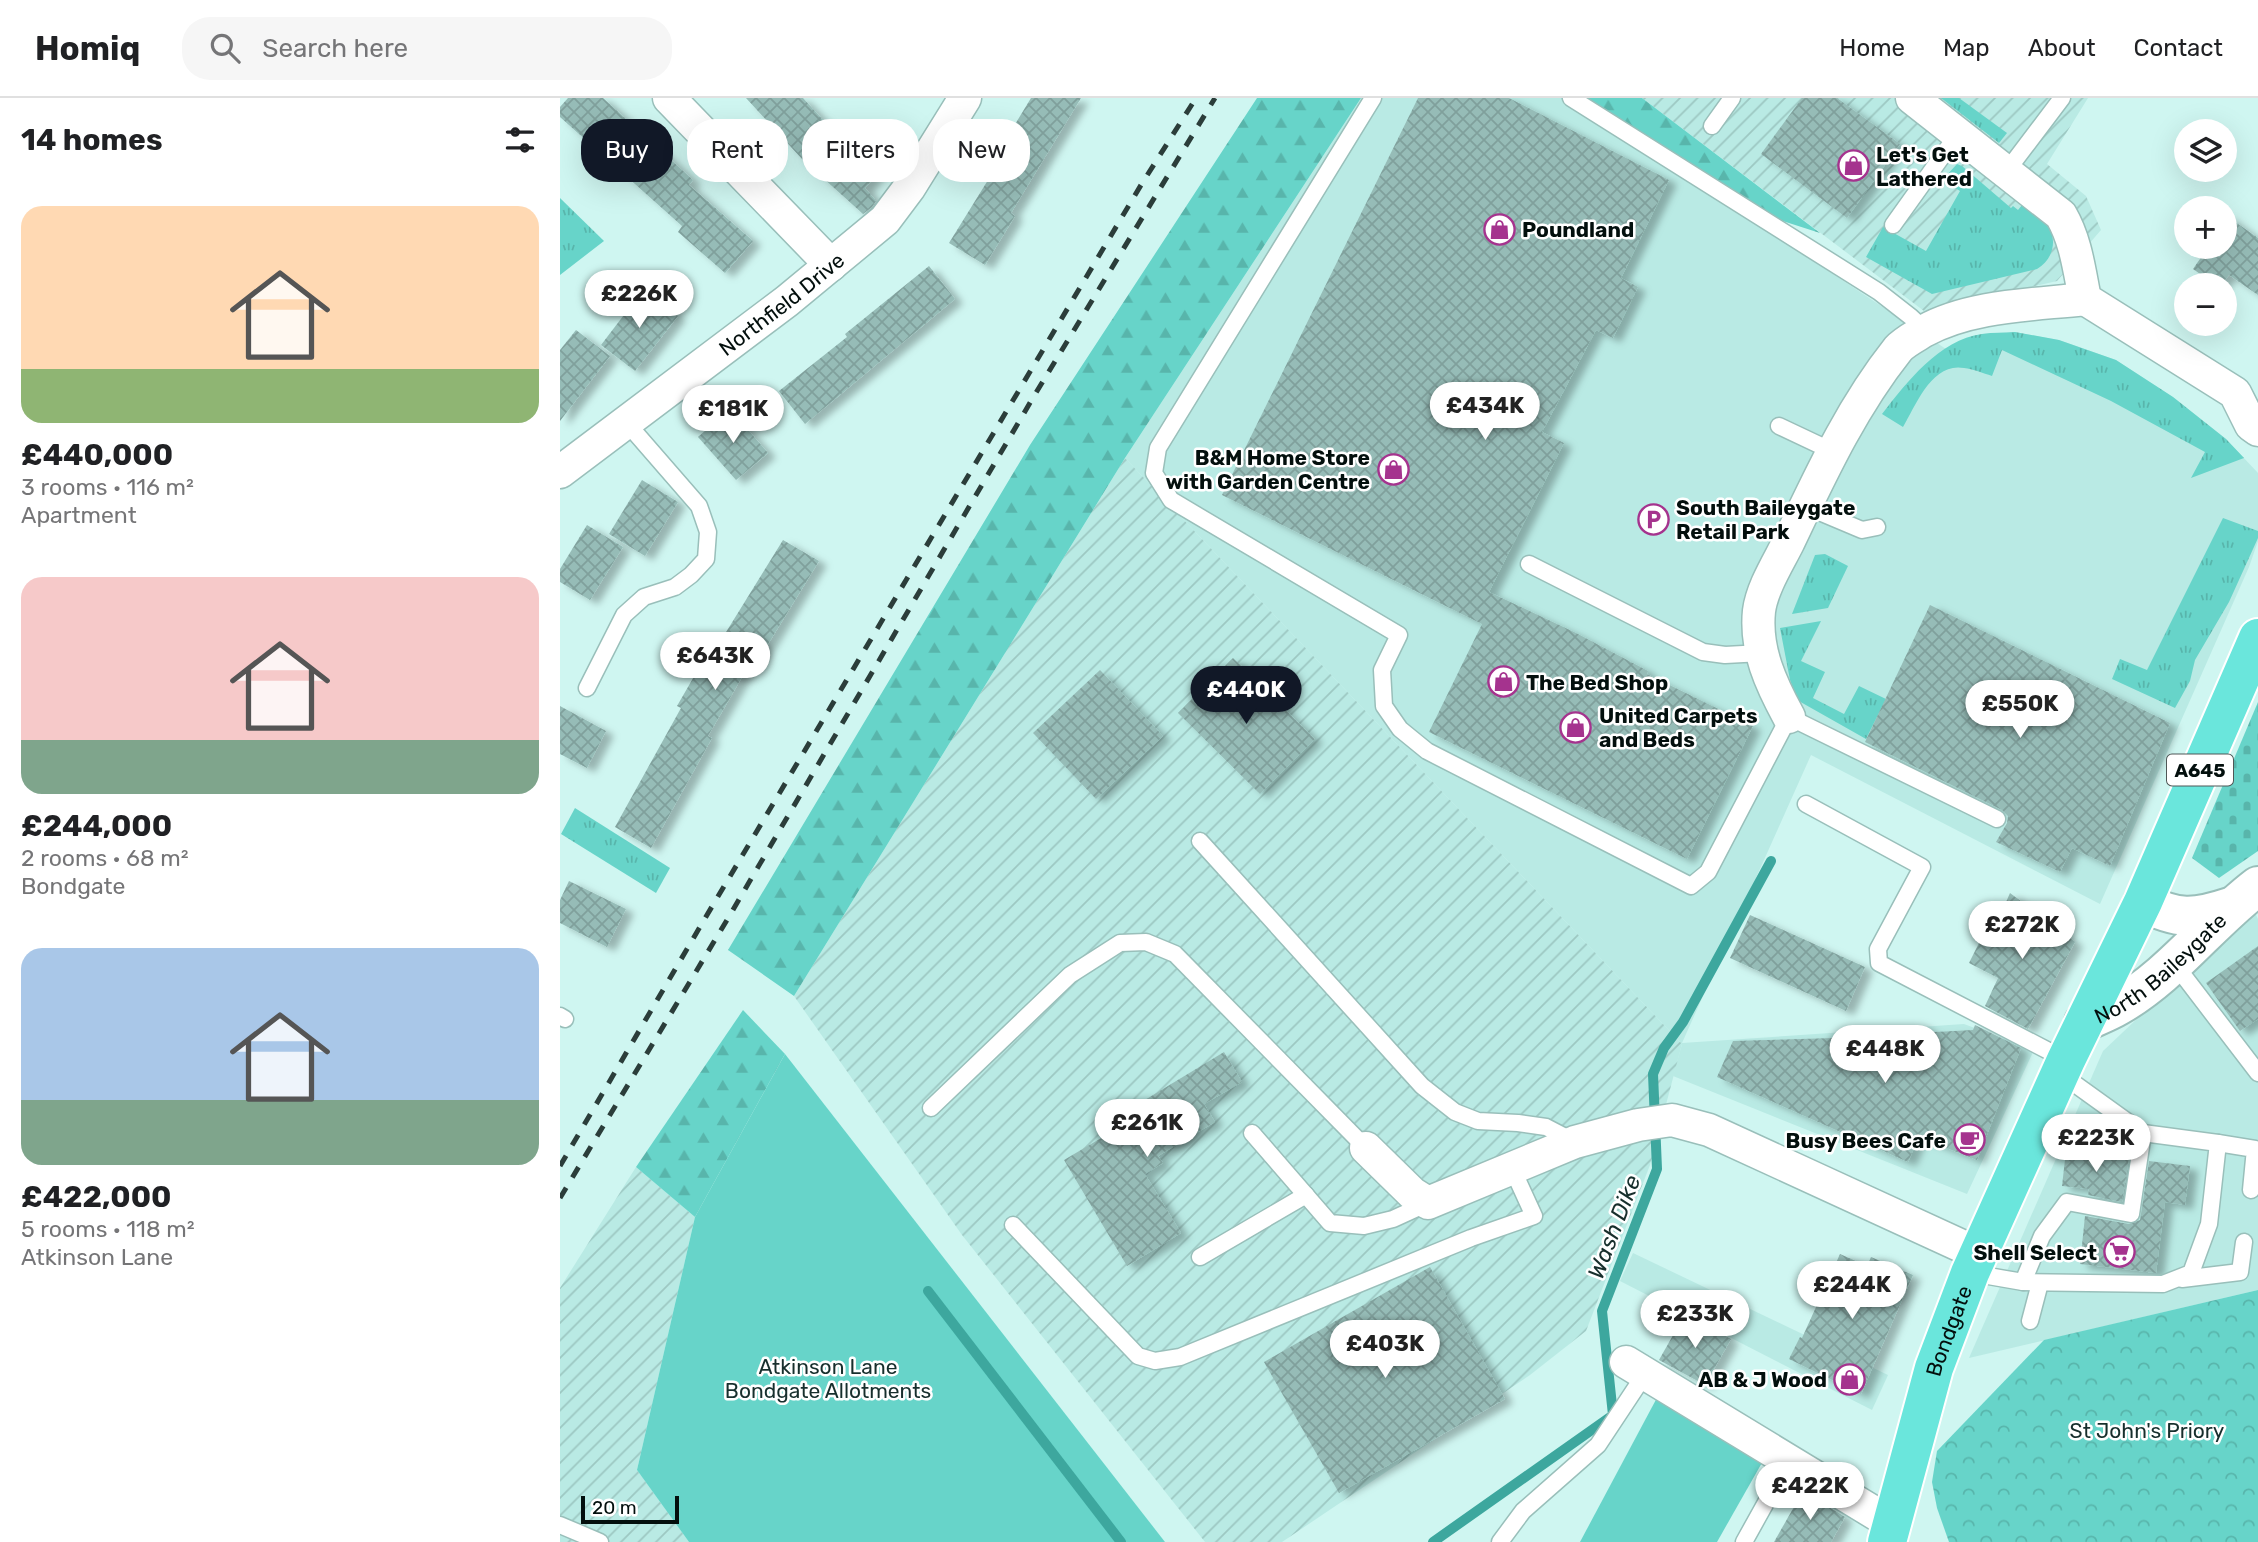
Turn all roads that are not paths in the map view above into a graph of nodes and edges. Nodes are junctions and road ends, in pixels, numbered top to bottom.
1 (669, 98) edge
2 (965, 98) edge
3 (1373, 98) edge
4 (1571, 98) edge
5 (1732, 98) edge
6 (1912, 98) edge
7 (2062, 98) edge
8 (1712, 126) dead end
9 (1958, 134) junction
10 (2006, 172) junction
11 (1893, 225) dead end
12 (831, 265) junction
13 (2085, 299) junction
14 (1925, 330) junction
15 (2247, 392) edge
16 (626, 422) junction
17 (1779, 426) dead end
18 (2258, 430) edge
19 (1832, 451) junction
20 (560, 472) edge
21 (1805, 506) junction
22 (1877, 527) dead end
23 (1530, 564) dead end
24 (2258, 638) edge
25 (1762, 653) junction
26 (587, 688) dead end
27 (1789, 717) junction
28 (1806, 804) dead end
29 (1997, 819) dead end
30 (1200, 841) dead end
31 (2251, 892) edge
32 (2143, 902) junction
33 (2176, 961) junction
34 (2084, 1022) junction
35 (2064, 1067) junction
36 (2258, 1073) edge
37 (930, 1108) dead end
38 (2143, 1132) junction
39 (1252, 1133) dead end
40 (1575, 1142) junction
41 (2218, 1143) junction
42 (1366, 1148) joint
43 (1512, 1168) junction
44 (2251, 1190) dead end
45 (1306, 1195) junction
46 (1428, 1203) junction
47 (1013, 1225) dead end
48 (2244, 1242) dead end
49 (1200, 1257) dead end
50 (1975, 1263) junction
51 (2173, 1280) junction
52 (2023, 1282) junction
53 (2040, 1283) junction
54 (2030, 1321) dead end
55 (1636, 1368) joint
56 (1789, 1461) junction
57 (560, 1525) edge
58 (1889, 1532) edge
59 (600, 1542) edge
60 (1500, 1542) edge
61 (1744, 1542) edge

1 - 12 street
2 - 12 street, Northfield Drive
3 - 27 lane
4 - 14 lane
5 - 8 lane
6 - 9 street
7 - 10 lane
9 - 10 street
9 - 11 lane
10 - 13 street
12 - 16 street, Northfield Drive
13 - 14 street
13 - 15 street
14 - 19 street
15 - 18 street
16 - 20 street, Northfield Drive
16 - 26 lane
17 - 19 lane
19 - 21 street
21 - 22 lane
21 - 25 street
23 - 25 lane
24 - 32 highway, A645
25 - 27 street
27 - 29 lane
28 - 35 lane
30 - 40 lane
31 - 32 street, North Baileygate
31 - 33 street, North Baileygate
32 - 34 highway, Bondgate / A645
33 - 34 street, North Baileygate
33 - 36 lane
34 - 35 highway, Bondgate / A645
35 - 38 lane
35 - 50 highway, Bondgate / A645
37 - 42 lane
38 - 41 lane
38 - 52 lane
39 - 45 lane
40 - 43 street
40 - 50 street
41 - 44 lane
41 - 51 lane
42 - 46 street
43 - 46 street
43 - 47 lane
45 - 46 lane
45 - 49 lane
48 - 51 lane
50 - 52 lane
50 - 58 highway, Bondgate / A645
51 - 53 lane
52 - 53 lane
53 - 54 lane
55 - 56 street
55 - 60 lane
56 - 58 street
56 - 61 lane
57 - 59 lane

